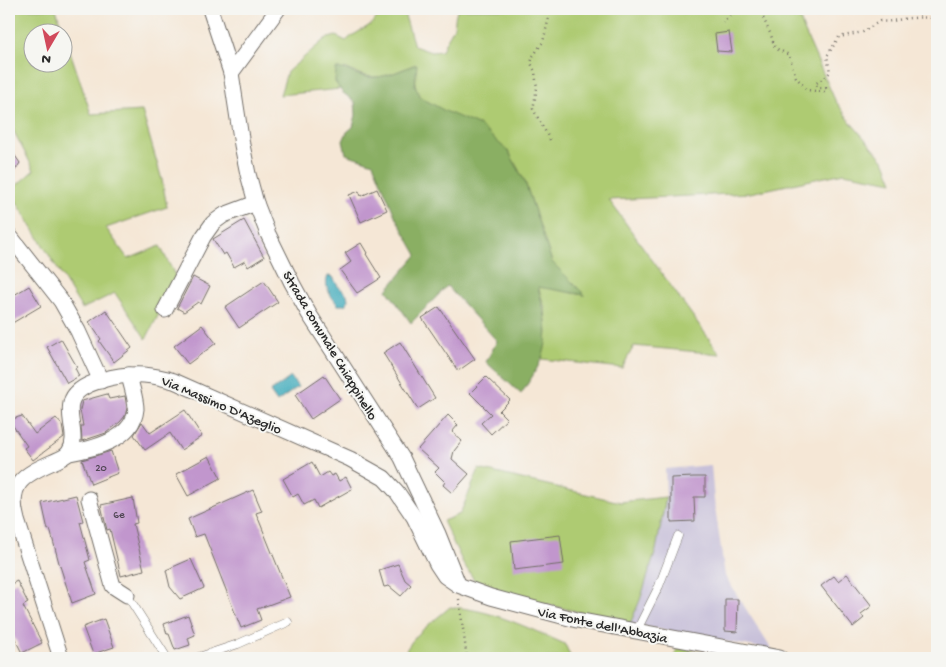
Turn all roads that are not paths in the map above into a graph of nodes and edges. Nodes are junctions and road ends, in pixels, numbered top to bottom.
1 (210, 9) edge
2 (278, 9) edge
3 (231, 73) junction
4 (256, 203) junction
5 (9, 234) edge
6 (165, 310) dead end
7 (129, 375) junction
8 (101, 381) junction
9 (69, 453) junction
10 (89, 499) dead end
11 (678, 536) dead end
12 (458, 585) junction
13 (127, 595) joint
14 (288, 622) dead end
15 (636, 632) junction
16 (61, 658) edge
17 (167, 658) edge
18 (196, 658) edge
19 (780, 658) edge

1 - 3 street, Strada comunale Chiappinello
2 - 3 street
3 - 4 street, Strada comunale Chiappinello
4 - 6 street
4 - 12 street, Strada comunale Chiappinello
5 - 8 street
7 - 8 street, Via Massimo D'Azeglio
7 - 9 street
7 - 12 street, Via Massimo D'Azeglio
8 - 9 street, Via Massimo D'Azeglio
9 - 16 street
10 - 13 street
11 - 15 lane
12 - 15 street, Via Fonte dell'Abbazia
13 - 17 lane
14 - 18 lane
15 - 19 street, Via Fonte dell'Abbazia

